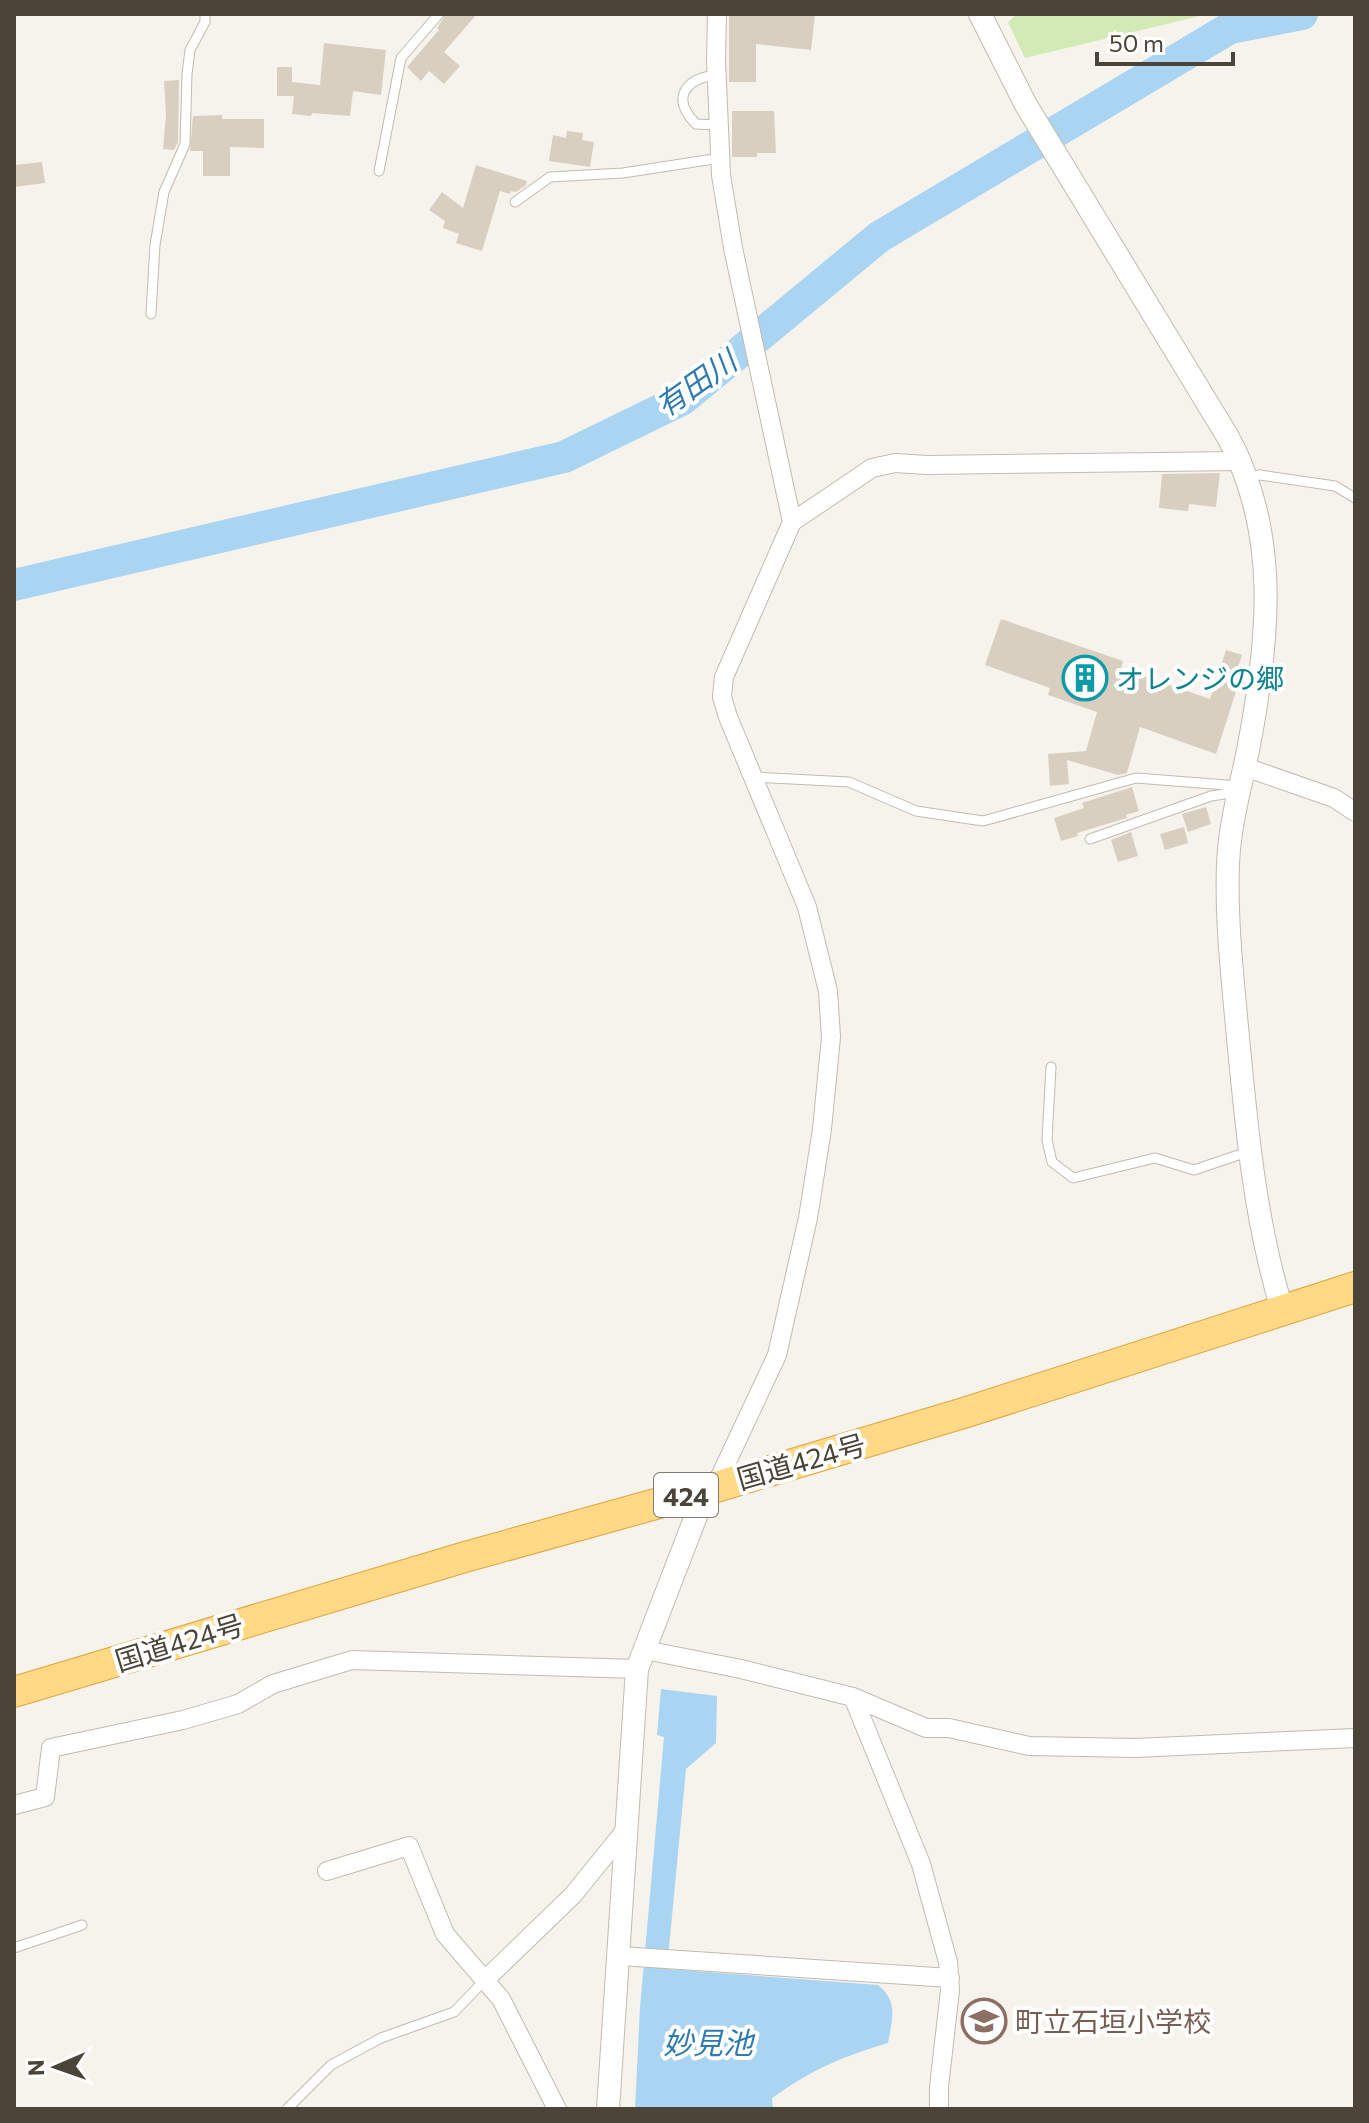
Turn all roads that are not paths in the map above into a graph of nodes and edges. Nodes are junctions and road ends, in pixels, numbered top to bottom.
1 (205, 14) edge
2 (439, 14) edge
3 (717, 14) edge
4 (983, 22) edge
5 (716, 75) junction
6 (718, 125) junction
7 (720, 158) junction
8 (379, 171) dead end
9 (515, 202) dead end
10 (151, 314) dead end
11 (1244, 469) junction
12 (1355, 498) edge
13 (792, 522) junction
14 (754, 777) junction
15 (1241, 781) junction
16 (1355, 812) edge
17 (1090, 839) dead end
18 (1051, 1067) dead end
19 (1250, 1151) junction
20 (1355, 1287) edge
21 (1282, 1309) junction
22 (711, 1488) junction
23 (641, 1659) junction
24 (14, 1692) edge
25 (853, 1697) junction
26 (1355, 1738) edge
27 (14, 1805) edge
28 (628, 1827) junction
29 (327, 1871) dead end
30 (82, 1925) dead end
31 (14, 1948) edge
32 (620, 1956) junction
33 (950, 1978) junction
34 (485, 1980) junction
35 (287, 2109) edge
36 (557, 2109) edge
37 (608, 2109) edge
38 (939, 2109) edge

1 - 10 lane
2 - 8 lane
3 - 5 street
4 - 11 street
5 - 6 street
5 - 6 lane
6 - 7 street
7 - 9 lane
7 - 13 street
11 - 12 lane
11 - 13 street
11 - 15 street
13 - 14 street
14 - 15 lane
14 - 22 street
15 - 16 street
15 - 17 lane
15 - 19 street
18 - 19 lane
19 - 21 street
20 - 21 highway, 国道424号 / 424
21 - 22 highway, 国道424号 / 424
22 - 23 street
22 - 24 highway, 国道424号 / 424
23 - 25 street
23 - 27 street
23 - 28 street
25 - 26 street
25 - 33 street
28 - 32 street
28 - 34 street
29 - 34 street
30 - 31 lane
32 - 33 street
32 - 37 street
33 - 38 street
34 - 35 lane
34 - 36 street

